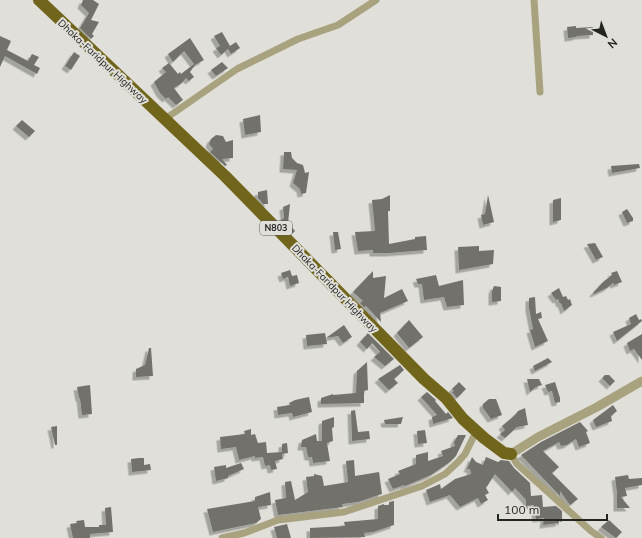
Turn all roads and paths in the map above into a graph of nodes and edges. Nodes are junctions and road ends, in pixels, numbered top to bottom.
1 (39, 0) edge
2 (376, 0) edge
3 (534, 0) edge
4 (540, 92) dead end
5 (165, 119) junction
6 (642, 381) edge
7 (477, 430) junction
8 (511, 454) junction
9 (222, 538) edge
10 (601, 538) edge

1 - 5 highway, Dhaka-Faridpur Highway / N803
2 - 5 street
3 - 4 street
5 - 7 highway, Dhaka-Faridpur Highway / N803
6 - 8 street
7 - 8 highway, Dhaka-Faridpur Highway / N803
7 - 9 street
8 - 10 street

